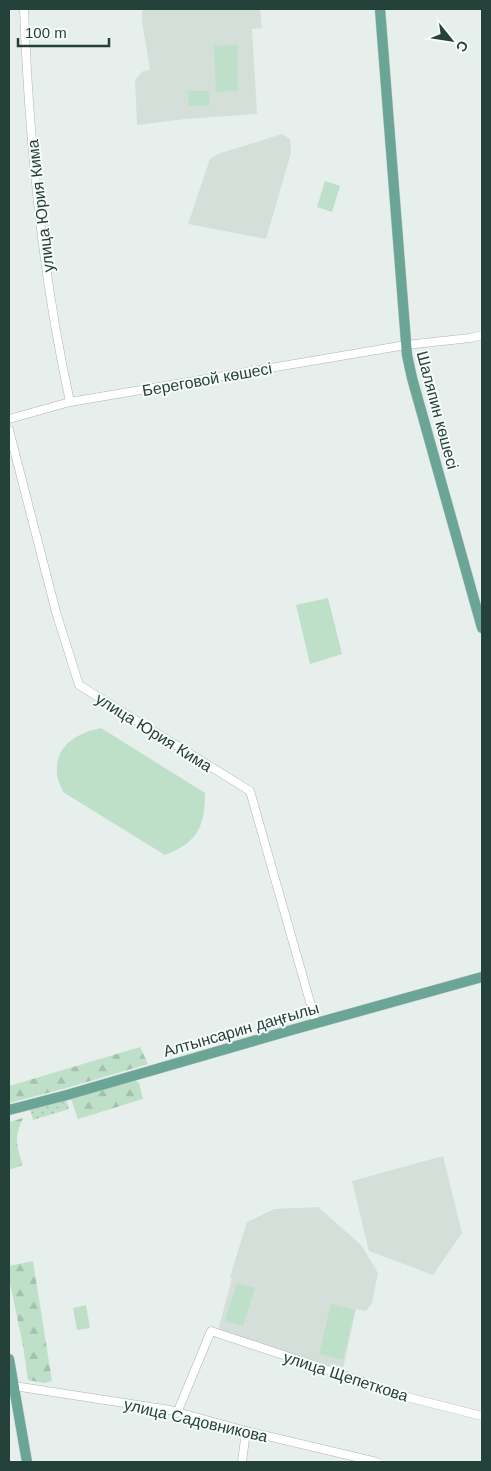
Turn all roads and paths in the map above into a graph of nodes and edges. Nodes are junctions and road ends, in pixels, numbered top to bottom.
1 (24, 9) edge
2 (380, 9) edge
3 (482, 335) edge
4 (406, 345) junction
5 (70, 402) junction
6 (9, 418) edge
7 (9, 430) edge
8 (482, 628) edge
9 (482, 977) edge
10 (316, 1023) junction
11 (10, 1110) edge
12 (9, 1359) edge
13 (14, 1386) junction
14 (177, 1413) junction
15 (482, 1416) edge
16 (246, 1431) junction
17 (27, 1462) edge
18 (242, 1462) edge
19 (377, 1462) edge

1 - 5 street, улица Юрия Кима
2 - 4 main road, Шаляпин көшесі
3 - 4 street, Береговой көшесі
4 - 5 street, Береговой көшесі
4 - 8 main road, Шаляпин көшесі
5 - 6 street, Береговой көшесі
7 - 10 street, улица Юрия Кима
9 - 10 main road, Алтынсарин даңғылы
10 - 11 main road, Алтынсарин даңғылы
12 - 13 main road
13 - 14 street, улица Садовникова
13 - 17 main road
14 - 15 street, улица Щепеткова
14 - 16 street, улица Садовникова
16 - 18 street
16 - 19 street, улица Садовникова

